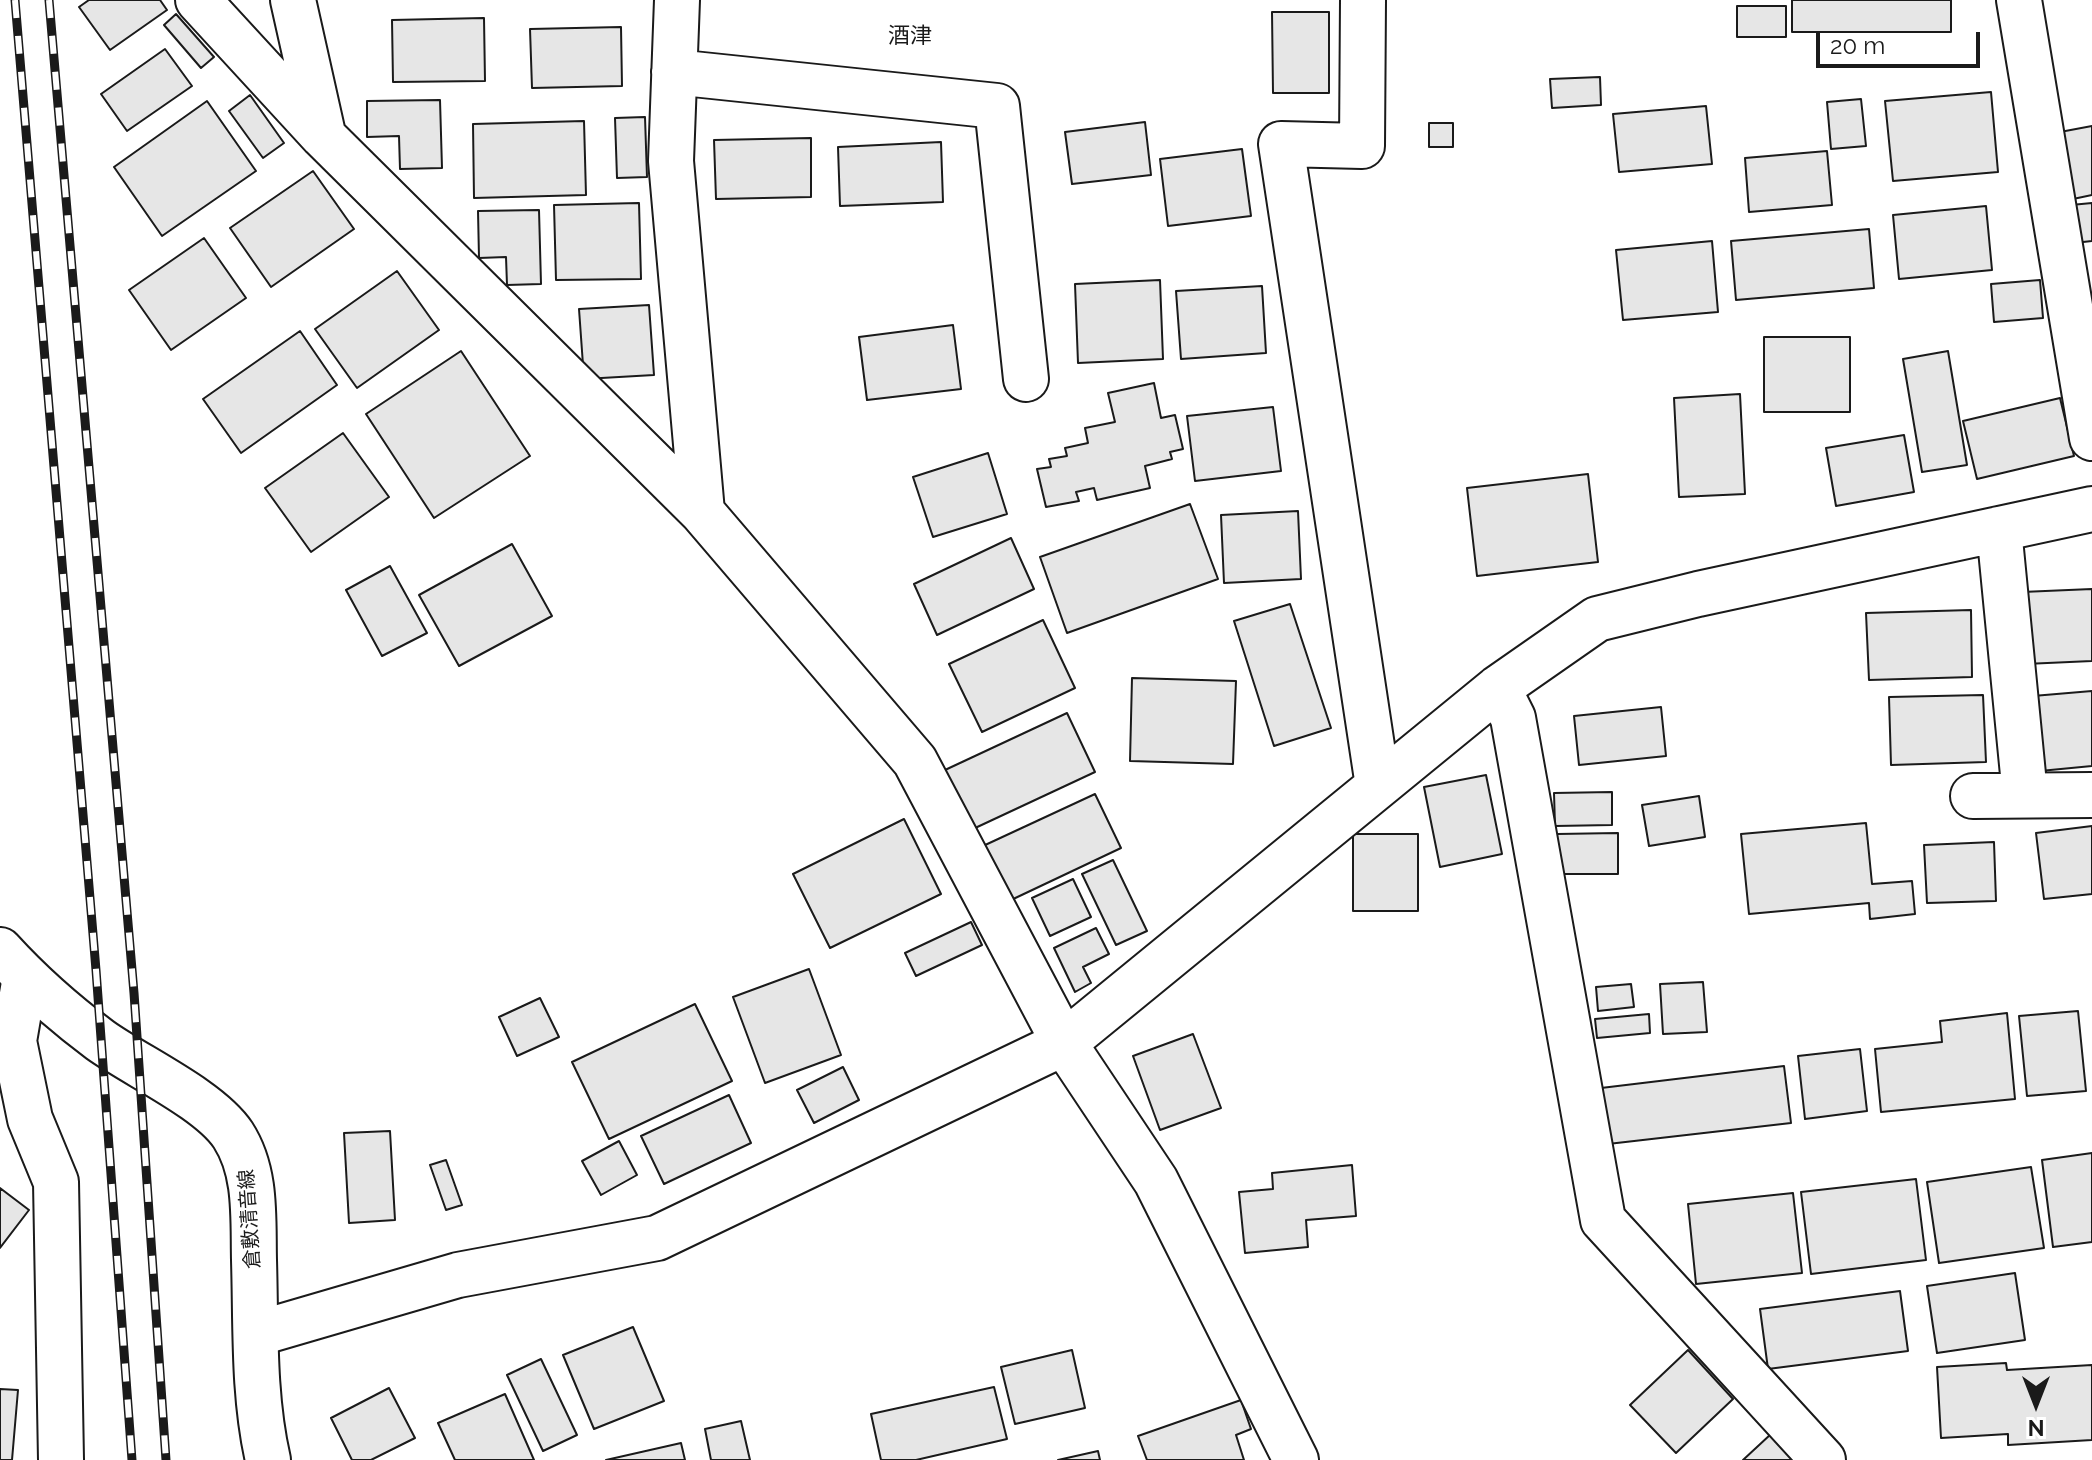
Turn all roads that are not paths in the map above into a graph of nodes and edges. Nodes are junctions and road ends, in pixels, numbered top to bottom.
1 (198, 0) edge
2 (293, 0) edge
3 (677, 0) edge
4 (1363, 0) edge
5 (2019, 0) edge
6 (674, 72) junction
7 (323, 136) junction
8 (1026, 379) dead end
9 (2092, 438) edge
10 (2092, 509) edge
11 (702, 512) junction
12 (1999, 529) junction
13 (1498, 688) junction
14 (1378, 786) junction
15 (2025, 795) junction
16 (2092, 795) edge
17 (1973, 796) dead end
18 (12, 964) edge
19 (1064, 1043) junction
20 (15, 1123) edge
21 (256, 1334) junction
22 (61, 1460) edge
23 (268, 1460) edge
24 (1296, 1460) edge
25 (1823, 1460) edge

1 - 7 street
2 - 7 street
3 - 6 street
4 - 14 street
5 - 9 street
6 - 8 street
6 - 11 street
7 - 11 street
10 - 12 street
11 - 19 street
12 - 13 street
12 - 15 street
13 - 14 street
13 - 25 street
14 - 19 street
15 - 16 street
15 - 17 street
18 - 20 street
18 - 21 street, 倉敷清音線
19 - 21 street
19 - 24 street
20 - 22 street
21 - 23 street, 倉敷清音線

